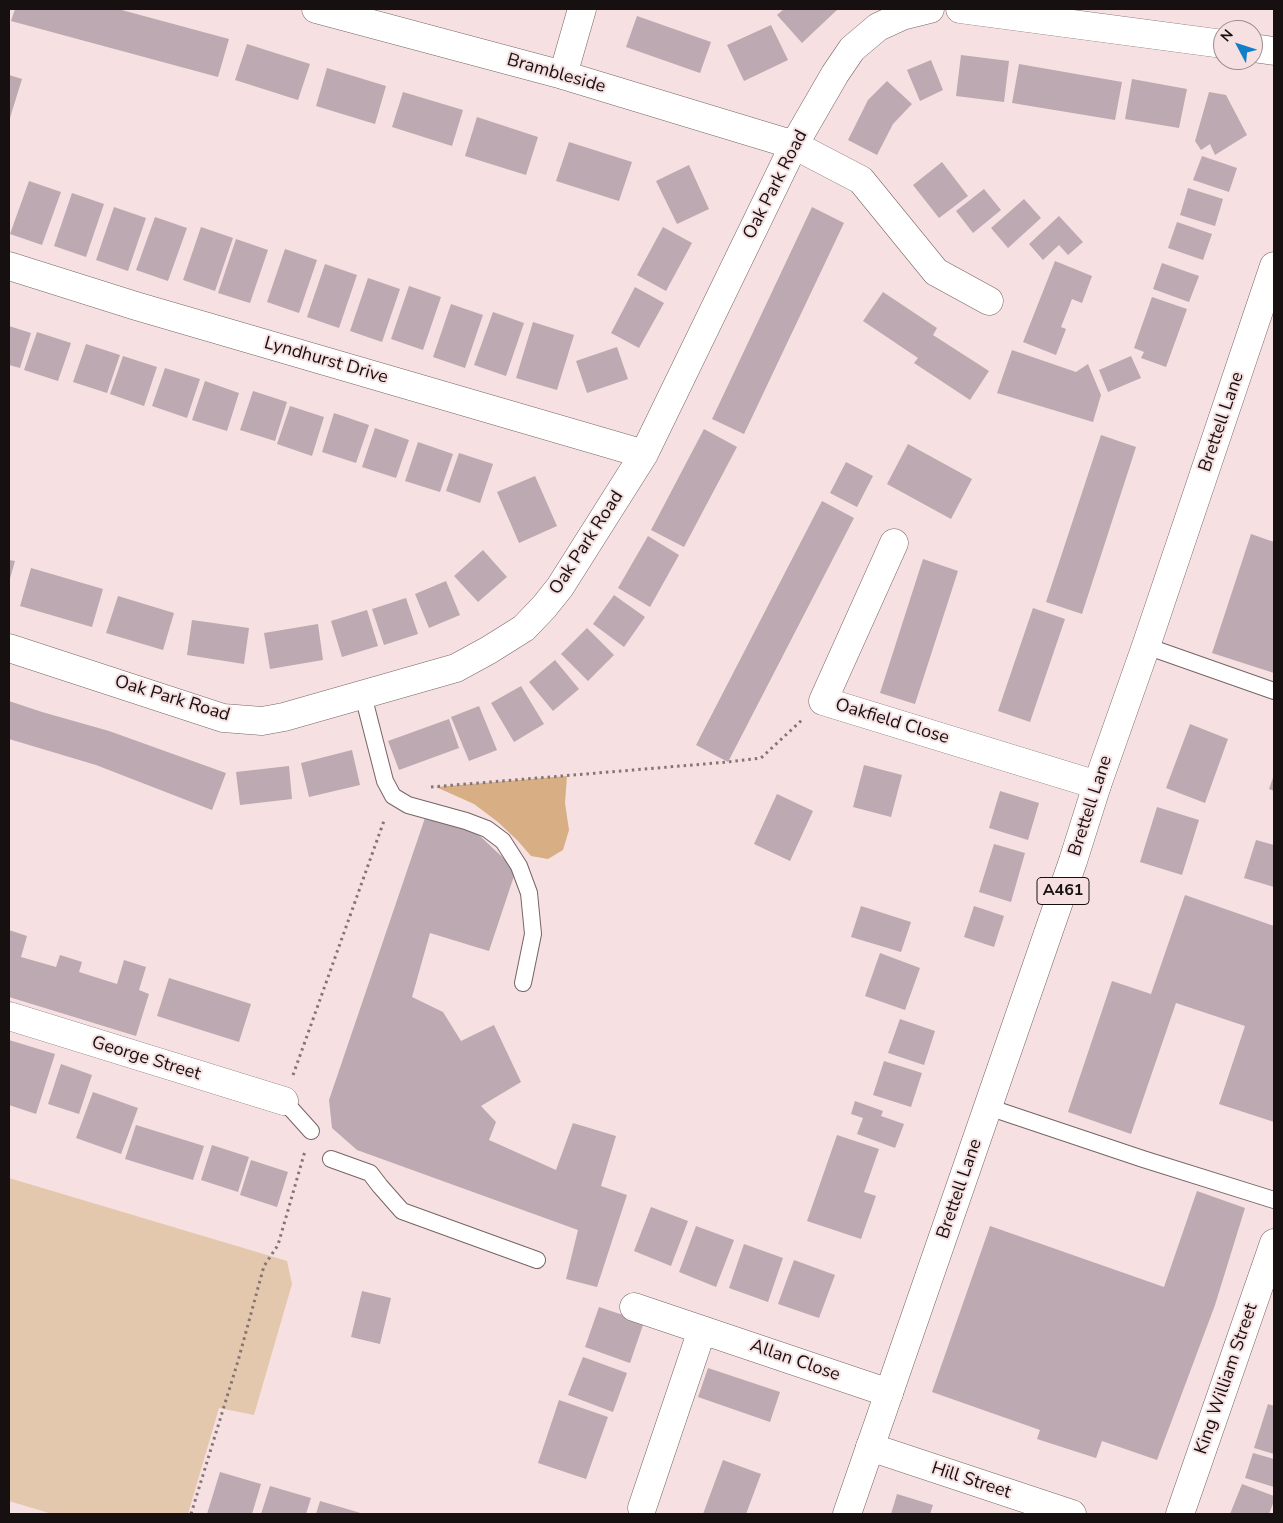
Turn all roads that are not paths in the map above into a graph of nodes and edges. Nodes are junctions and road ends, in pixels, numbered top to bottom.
1 (316, 9) edge
2 (582, 9) edge
3 (930, 9) edge
4 (960, 9) edge
5 (1213, 43) edge
6 (563, 75) junction
7 (794, 145) junction
8 (9, 266) edge
9 (1274, 266) edge
10 (989, 301) dead end
11 (644, 454) junction
12 (894, 543) dead end
13 (1146, 646) junction
14 (9, 648) edge
15 (1274, 691) edge
16 (363, 695) junction
17 (1097, 785) junction
18 (523, 983) dead end
19 (9, 1016) edge
20 (284, 1101) joint
21 (988, 1107) junction
22 (311, 1131) road end
23 (331, 1159) dead end
24 (1274, 1200) edge
25 (1274, 1243) edge
26 (537, 1260) dead end
27 (634, 1307) dead end
28 (702, 1330) junction
29 (889, 1393) junction
30 (870, 1447) junction
31 (642, 1508) dead end
32 (847, 1514) edge
33 (1072, 1514) edge
34 (1180, 1514) edge

1 - 6 street, Brambleside
2 - 6 street
3 - 7 street, Oak Park Road
4 - 5 street
6 - 7 street, Brambleside
7 - 10 street, Brambleside
7 - 11 street, Oak Park Road
8 - 11 street, Lyndhurst Drive
9 - 13 street, Brettell Lane / A461
11 - 16 street, Oak Park Road
12 - 17 street, Oakfield Close
13 - 15 lane
13 - 17 street, Brettell Lane / A461
14 - 16 street, Oak Park Road
16 - 18 lane
17 - 21 street, Brettell Lane / A461
19 - 20 street, George Street
20 - 22 lane
21 - 24 lane
21 - 29 street, Brettell Lane / A461
23 - 26 lane
25 - 34 street, King William Street
27 - 28 street, Allan Close
28 - 29 street, Allan Close
28 - 31 street
29 - 30 street, Brettell Lane / A461
30 - 32 street, Brettell Lane / A461
30 - 33 street, Hill Street

